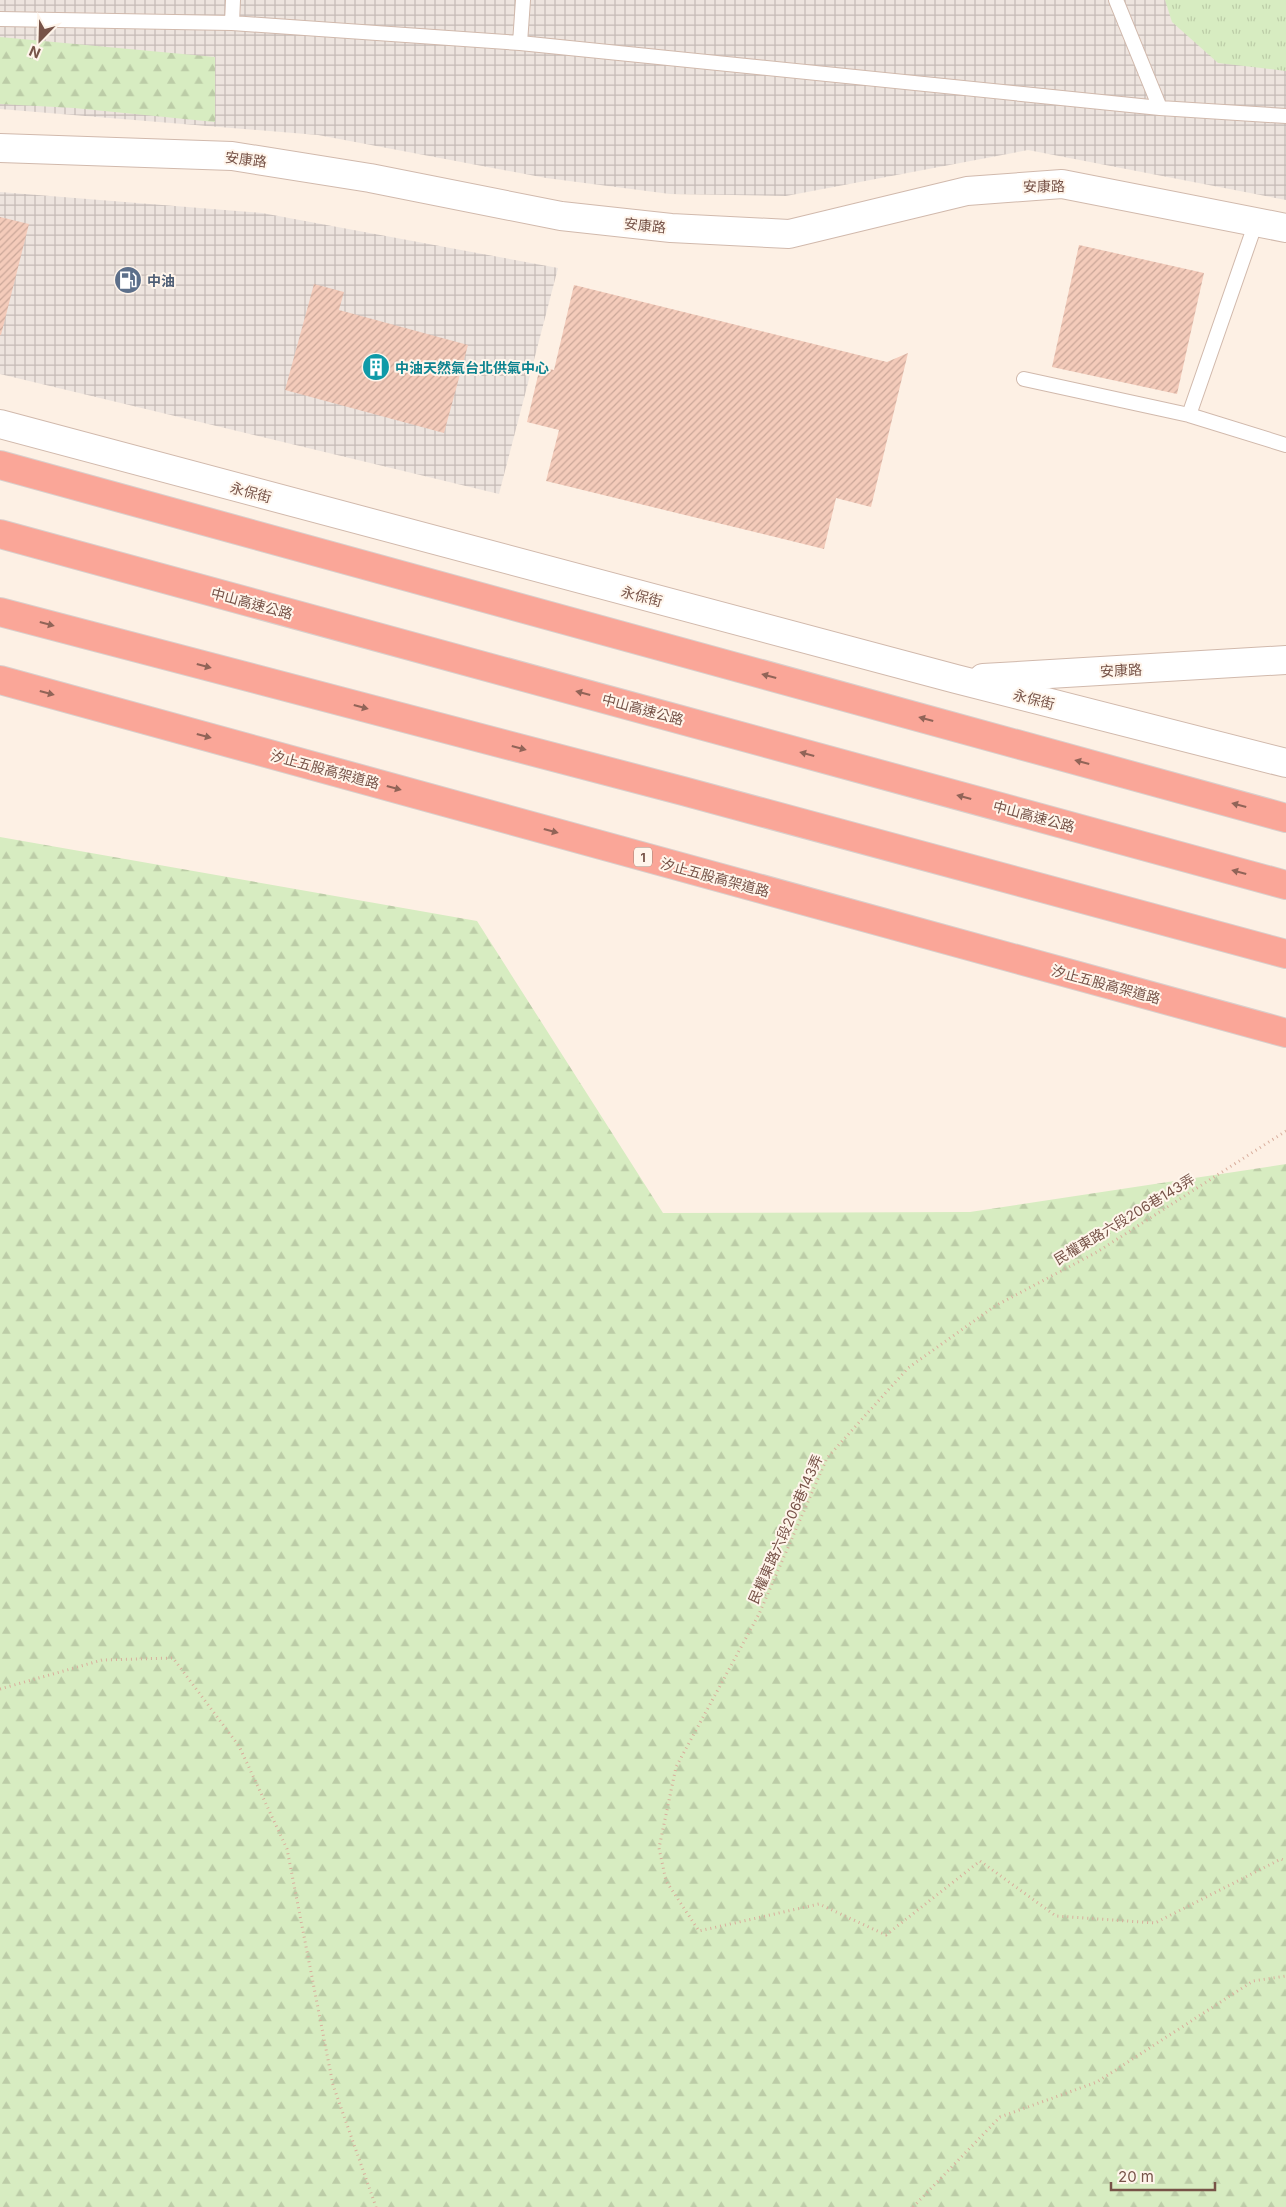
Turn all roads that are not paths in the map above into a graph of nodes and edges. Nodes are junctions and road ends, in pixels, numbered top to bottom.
1 (233, 0) edge
2 (523, 0) edge
3 (1116, 0) edge
4 (0, 19) edge
5 (232, 23) junction
6 (520, 43) junction
7 (1160, 108) junction
8 (1286, 116) edge
9 (0, 148) edge
10 (1256, 222) junction
11 (1286, 228) edge
12 (1024, 379) dead end
13 (1190, 416) junction
14 (0, 424) edge
15 (1286, 444) edge
16 (0, 465) edge
17 (0, 534) edge
18 (0, 612) edge
19 (1286, 660) edge
20 (956, 679) junction
21 (0, 680) edge
22 (1286, 763) edge
23 (1286, 818) edge
24 (1286, 885) edge
25 (1286, 954) edge
26 (1286, 1033) edge

1 - 5 lane
2 - 6 lane
3 - 7 lane
4 - 5 lane
5 - 6 lane
6 - 7 lane
7 - 8 lane
9 - 10 street, 安康路
10 - 11 street, 安康路
10 - 13 lane
12 - 13 lane
13 - 15 lane
14 - 20 street, 永保街
23 -> 16 highway
24 -> 17 highway, 中山高速公路
18 -> 25 highway
19 - 20 street, 安康路
20 - 22 street, 永保街
21 -> 26 highway, 汐止五股高架道路 / 1

